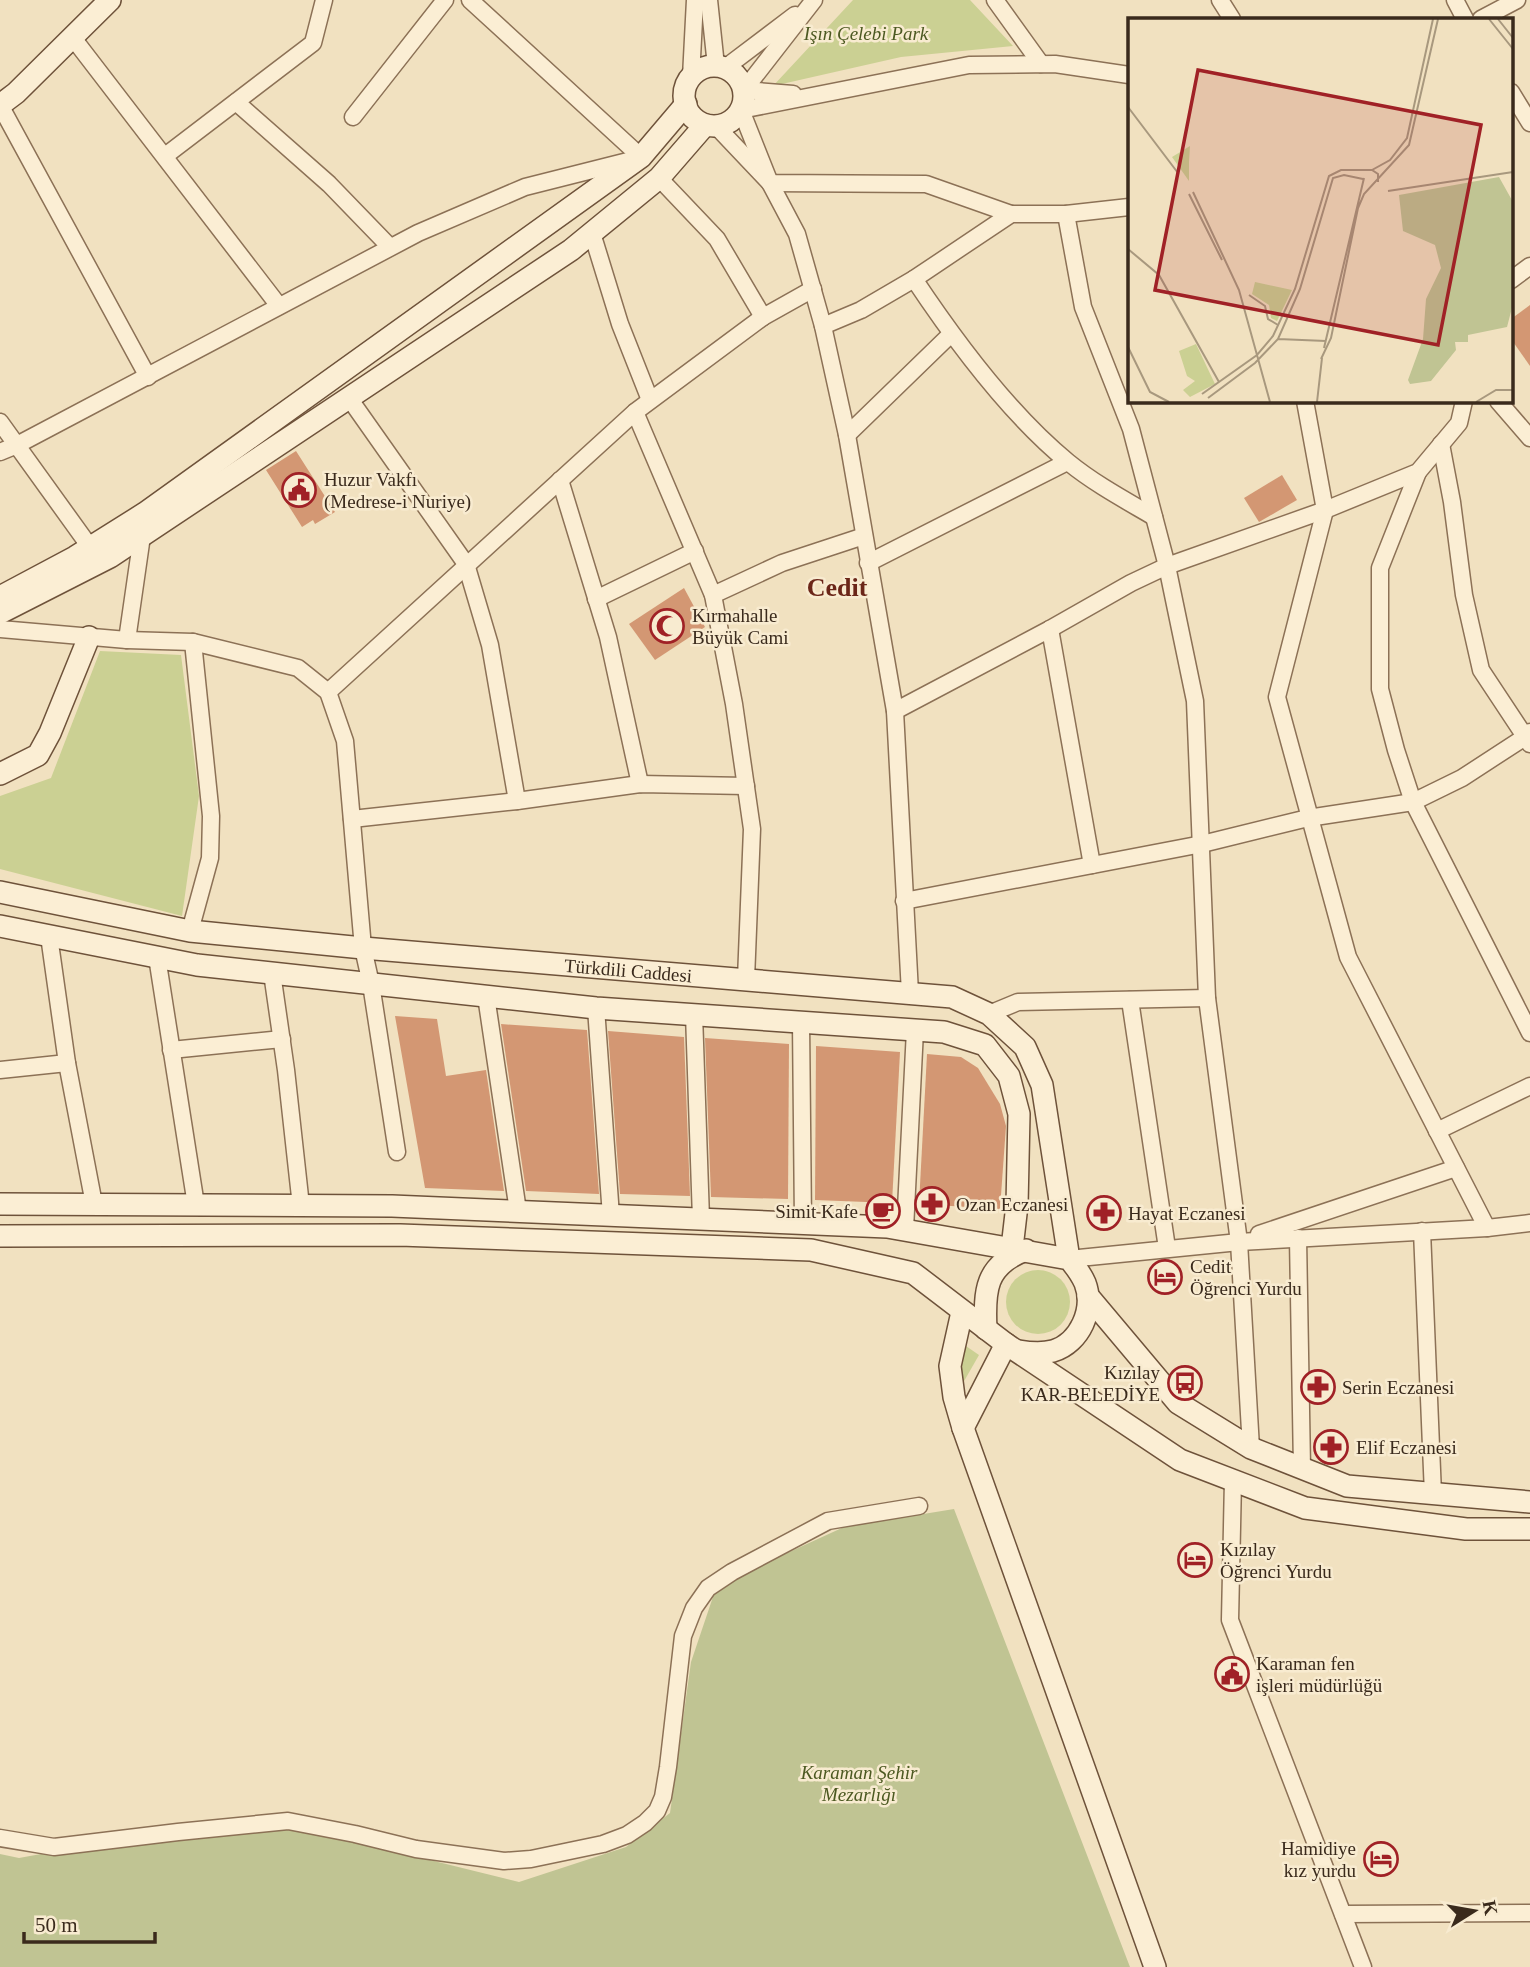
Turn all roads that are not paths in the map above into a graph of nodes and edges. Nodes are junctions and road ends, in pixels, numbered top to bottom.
1 (110, 0) edge
2 (324, 0) edge
3 (445, 0) edge
4 (470, 0) edge
5 (695, 0) edge
6 (709, 0) edge
7 (814, 0) edge
8 (995, 0) edge
9 (1220, 0) edge
10 (1455, 0) edge
11 (1517, 0) edge
12 (1231, 18) edge
13 (1464, 18) edge
14 (1483, 18) edge
15 (73, 38) junction
16 (1041, 64) junction
17 (721, 67) junction
18 (1128, 75) edge
19 (691, 77) junction
20 (1512, 94) edge
21 (742, 100) junction
22 (236, 102) junction
23 (686, 104) junction
24 (0, 105) edge
25 (353, 117) dead end
26 (1530, 123) edge
27 (710, 125) junction
28 (165, 156) junction
29 (641, 158) junction
30 (659, 178) junction
31 (770, 183) junction
32 (1128, 207) edge
33 (1066, 214) junction
34 (1011, 215) junction
35 (592, 233) junction
36 (390, 247) junction
37 (1530, 266) edge
38 (914, 279) junction
39 (1512, 280) edge
40 (813, 289) junction
41 (279, 306) junction
42 (763, 317) junction
43 (823, 326) junction
44 (951, 334) junction
45 (148, 377) junction
46 (349, 398) junction
47 (650, 400) junction
48 (1305, 402) edge
49 (1464, 402) edge
50 (1499, 402) edge
51 (635, 412) junction
52 (0, 422) edge
53 (847, 435) junction
54 (1530, 438) edge
55 (1441, 444) junction
56 (17, 446) junction
57 (0, 452) edge
58 (1067, 461) junction
59 (1418, 472) junction
60 (560, 480) junction
61 (1325, 510) junction
62 (1154, 517) junction
63 (142, 536) junction
64 (864, 536) junction
65 (90, 547) junction
66 (695, 551) junction
67 (868, 563) junction
68 (466, 564) junction
69 (1167, 566) junction
70 (713, 595) junction
71 (0, 597) edge
72 (596, 599) junction
73 (0, 612) edge
74 (0, 629) edge
75 (1050, 629) junction
76 (89, 636) junction
77 (127, 640) junction
78 (193, 642) junction
79 (328, 692) junction
80 (895, 711) junction
81 (1529, 738) edge
82 (0, 774) edge
83 (640, 784) junction
84 (746, 786) junction
85 (517, 801) junction
86 (1413, 802) junction
87 (1308, 818) junction
88 (352, 819) junction
89 (1202, 844) junction
90 (1092, 865) junction
91 (0, 892) edge
92 (905, 901) junction
93 (0, 926) edge
94 (190, 931) junction
95 (49, 936) junction
96 (363, 948) junction
97 (156, 957) junction
98 (272, 973) junction
99 (746, 979) junction
100 (371, 984) junction
101 (910, 993) junction
102 (486, 996) junction
103 (1208, 998) junction
104 (1130, 1000) junction
105 (596, 1008) junction
106 (694, 1014) junction
107 (989, 1014) junction
108 (802, 1022) junction
109 (915, 1030) junction
110 (1530, 1033) edge
111 (282, 1040) junction
112 (171, 1050) junction
113 (67, 1063) junction
114 (0, 1070) edge
115 (1530, 1086) edge
116 (1437, 1131) junction
117 (397, 1152) dead end
118 (1456, 1167) junction
119 (0, 1204) edge
120 (94, 1204) junction
121 (196, 1205) junction
122 (301, 1206) junction
123 (518, 1211) junction
124 (611, 1216) junction
125 (701, 1219) junction
126 (1530, 1223) edge
127 (803, 1224) junction
128 (1487, 1228) junction
129 (905, 1229) junction
130 (1422, 1231) junction
131 (0, 1236) edge
132 (1298, 1238) junction
133 (1239, 1242) junction
134 (1167, 1248) junction
135 (1019, 1249) junction
136 (1069, 1259) junction
137 (1088, 1296) junction
138 (962, 1312) junction
139 (986, 1329) junction
140 (1012, 1348) junction
141 (963, 1428) junction
142 (1251, 1448) junction
143 (1302, 1468) junction
144 (1233, 1480) junction
145 (1433, 1494) junction
146 (1530, 1502) edge
147 (919, 1506) dead end
148 (1530, 1530) edge
149 (0, 1838) edge
150 (1343, 1913) junction
151 (1530, 1913) edge
152 (1155, 1967) edge
153 (1363, 1967) edge

1 - 15 main road
2 - 22 street
3 - 25 street
4 - 29 street
5 - 19 street
6 - 17 street
7 - 17 street
7 - 21 street
8 - 16 street
9 - 12 street
10 - 13 street
11 - 14 street
15 - 24 main road
15 - 28 street
16 - 18 street
16 - 21 street
17 - 19 main road
17 - 21 main road
19 - 23 main road
20 - 26 street
21 - 27 main road
21 - 31 street
22 - 28 street
22 - 36 street
23 - 27 main road
23 - 29 main road
24 - 45 street
27 - 30 main road
27 - 31 street
28 - 41 street
29 - 36 street
29 - 65 main road
30 - 35 main road
30 - 42 street
31 - 34 street
31 - 40 street
32 - 33 street
33 - 34 street
33 - 62 street
34 - 38 street
35 - 46 main road
35 - 47 street
36 - 41 street
37 - 39 street
38 - 43 street
38 - 44 street
40 - 42 street
40 - 43 street
41 - 45 street
42 - 47 street
43 - 53 street
44 - 53 street
44 - 58 street
45 - 56 street
46 - 63 main road
46 - 68 street
47 - 51 street
48 - 61 street
49 - 55 street
50 - 54 street
51 - 60 street
51 - 66 street
52 - 56 street
53 - 64 street
55 - 59 street
55 - 81 street
56 - 57 street
56 - 65 street
58 - 62 street
58 - 67 street
59 - 61 street
59 - 86 street
60 - 68 street
60 - 72 street
61 - 69 street
61 - 87 street
62 - 69 street
63 - 73 main road
63 - 77 street
64 - 67 street
64 - 70 street
65 - 71 main road
66 - 70 street
66 - 72 street
67 - 80 street
68 - 79 street
68 - 85 street
69 - 75 street
69 - 89 street
70 - 84 street
72 - 83 street
74 - 76 street
75 - 80 street
75 - 90 street
76 - 77 street
76 - 82 main road
77 - 78 street
78 - 79 street
78 - 94 street
79 - 88 street
80 - 92 street
81 - 86 street
83 - 84 street
83 - 85 street
84 - 99 street
85 - 88 street
86 - 87 street
86 - 110 street
87 - 89 street
87 - 116 street
88 - 96 street
89 - 90 street
89 - 103 street
90 - 92 street
91 - 94 main road, Türkdili Caddesi
92 - 101 street
93 - 95 main road, Türkdili Caddesi
94 - 96 main road, Türkdili Caddesi
95 - 97 main road, Türkdili Caddesi
95 - 113 street
96 - 99 main road, Türkdili Caddesi
96 - 100 street
97 - 98 main road, Türkdili Caddesi
97 - 112 street
98 - 100 main road, Türkdili Caddesi
98 - 111 street
99 - 101 main road, Türkdili Caddesi
100 - 102 main road, Türkdili Caddesi
100 - 117 street
101 - 107 main road, Türkdili Caddesi
102 - 105 main road, Türkdili Caddesi
102 - 123 street
103 - 104 street
103 - 133 street
104 - 107 street
104 - 134 street
105 - 106 main road, Türkdili Caddesi
105 - 124 street
106 - 108 main road, Türkdili Caddesi
106 - 125 street
107 - 136 main road, Türkdili Caddesi
108 - 109 main road, Türkdili Caddesi
108 - 127 street
109 - 129 street
109 - 135 main road, Türkdili Caddesi
111 - 112 street
111 - 122 street
112 - 121 street
113 - 114 street
113 - 120 street
115 - 116 street
116 - 118 street
118 - 128 street
118 - 133 street
119 - 120 main road
120 - 121 main road
121 - 122 main road
122 - 123 main road
123 - 124 main road
124 - 125 main road
125 - 127 main road
126 - 128 street
127 - 129 main road
128 - 130 street
129 - 135 main road
130 - 132 street
130 - 145 street
131 - 138 main road
132 - 133 street
132 - 143 street
133 - 134 street
133 - 142 street
134 - 136 street
135 - 136 main road
135 - 139 main road
136 - 137 main road
137 - 140 main road
137 - 142 main road
138 - 139 main road
138 - 141 main road
139 - 140 main road
140 - 141 main road
140 - 144 main road
141 - 152 main road
142 - 143 main road
143 - 145 main road
144 - 148 main road
144 - 150 street
145 - 146 main road
147 - 149 street
150 - 151 street
150 - 153 street

